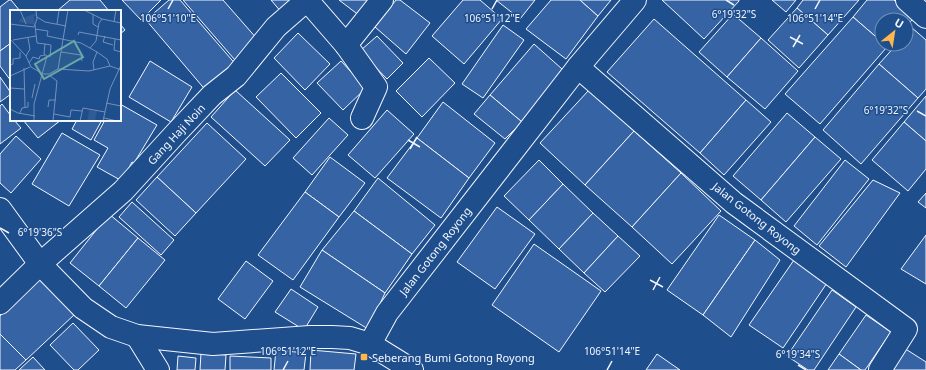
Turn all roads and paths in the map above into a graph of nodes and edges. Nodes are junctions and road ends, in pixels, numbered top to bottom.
1 (307, 0) edge
2 (382, 0) edge
3 (635, 0) edge
4 (907, 0) edge
5 (926, 17) edge
6 (346, 45) junction
7 (578, 67) junction
8 (362, 118) dead end
9 (0, 209) edge
10 (40, 264) junction
11 (0, 303) edge
12 (137, 336) junction
13 (370, 344) junction
14 (158, 370) edge
15 (412, 370) edge
16 (880, 370) edge

1 - 6 street
1 - 10 street, Gang Haji Noin
2 - 6 street
3 - 7 street, Jalan Gotong Royong
4 - 5 street
6 - 8 street
7 - 13 street, Jalan Gotong Royong
7 - 16 street, Jalan Gotong Royong
9 - 10 street
10 - 11 street, Gang Haji Noin
10 - 12 street
12 - 13 street
12 - 14 street
13 - 15 street

